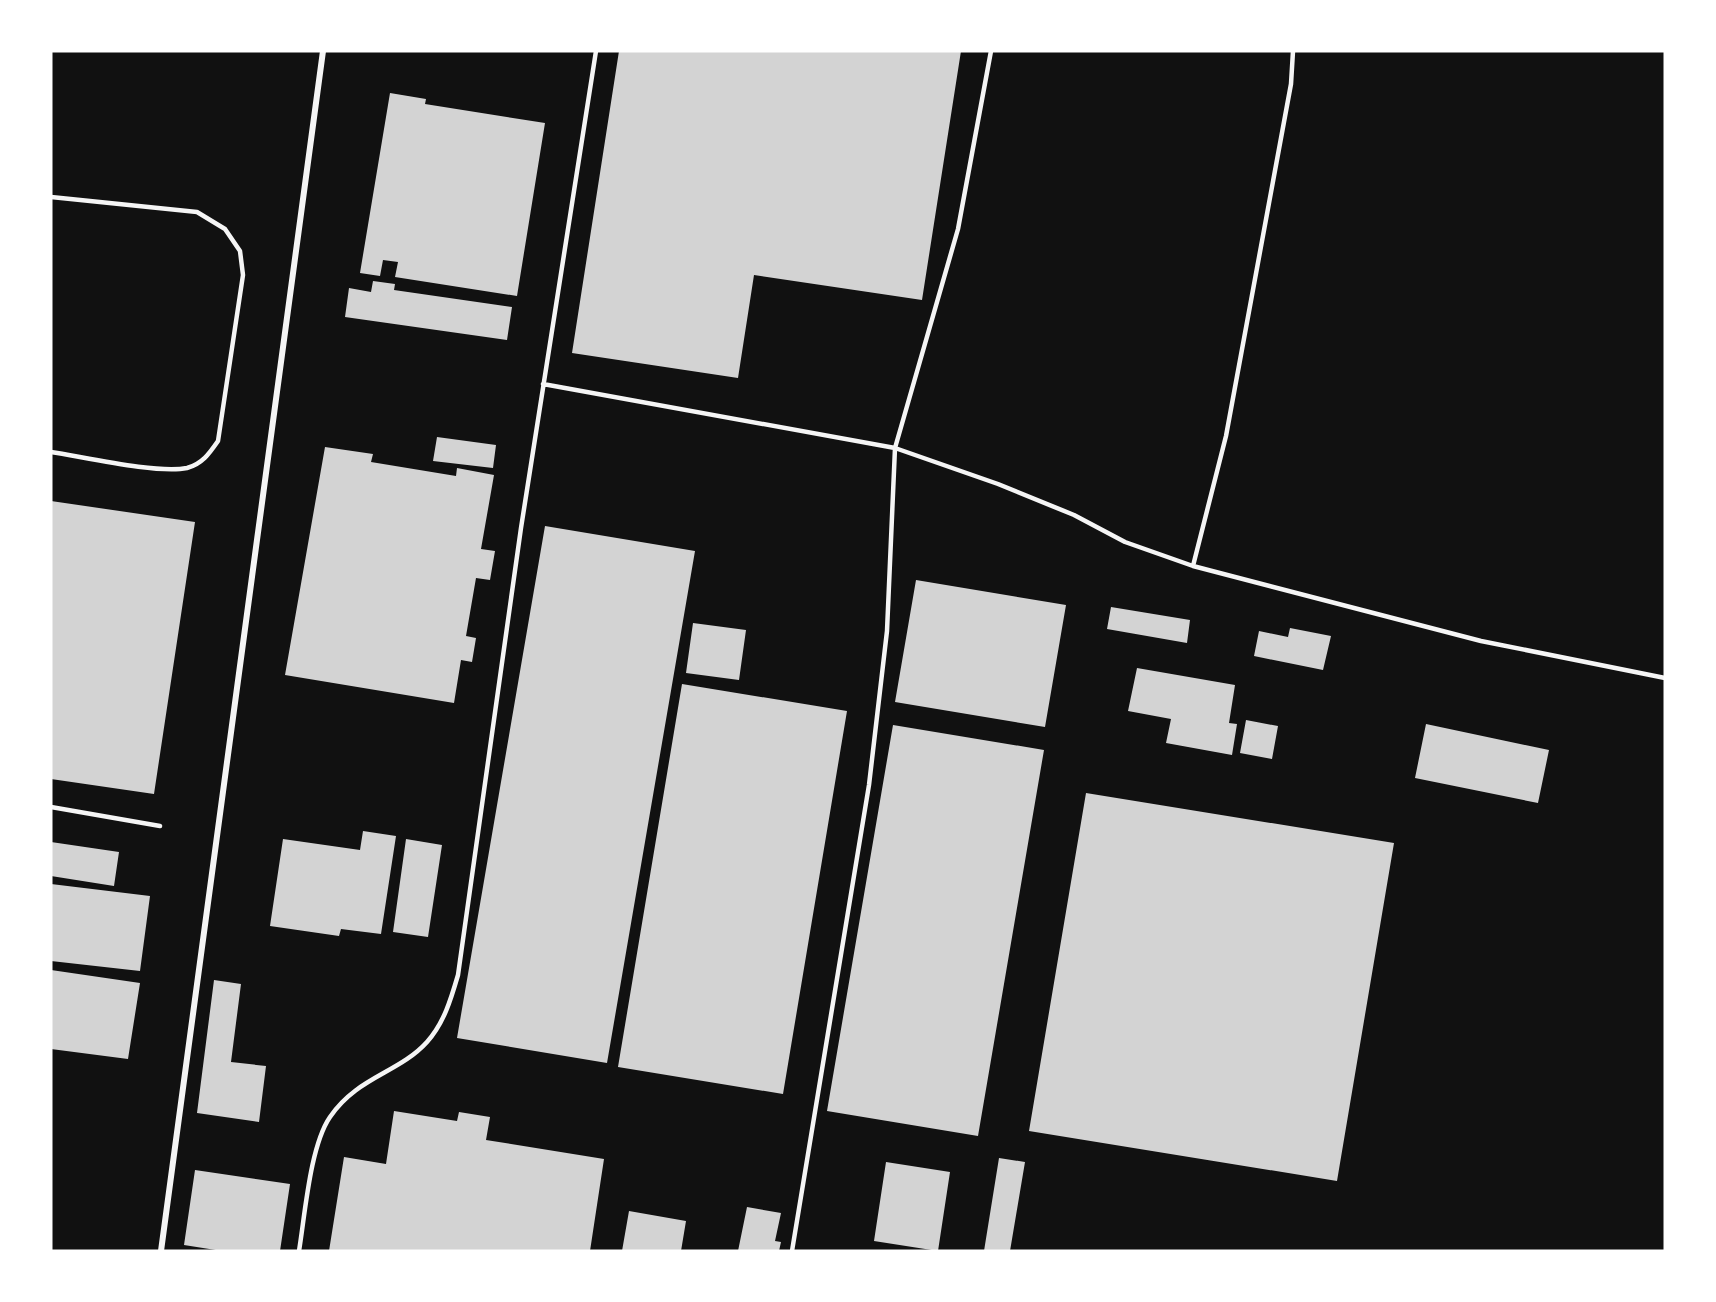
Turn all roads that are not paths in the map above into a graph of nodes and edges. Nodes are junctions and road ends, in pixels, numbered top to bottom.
1 (323, 51) edge
2 (596, 51) edge
3 (991, 51) edge
4 (1293, 51) edge
5 (51, 197) edge
6 (543, 384) junction
7 (895, 448) junction
8 (51, 452) edge
9 (1193, 566) junction
10 (1665, 678) edge
11 (51, 807) edge
12 (160, 826) dead end
13 (161, 1251) edge
14 (299, 1251) edge
15 (792, 1251) edge

1 - 13 street
2 - 6 lane
3 - 7 lane
4 - 9 lane
5 - 8 lane
6 - 7 lane
6 - 14 lane
7 - 9 lane
7 - 15 lane
9 - 10 lane
11 - 12 lane

